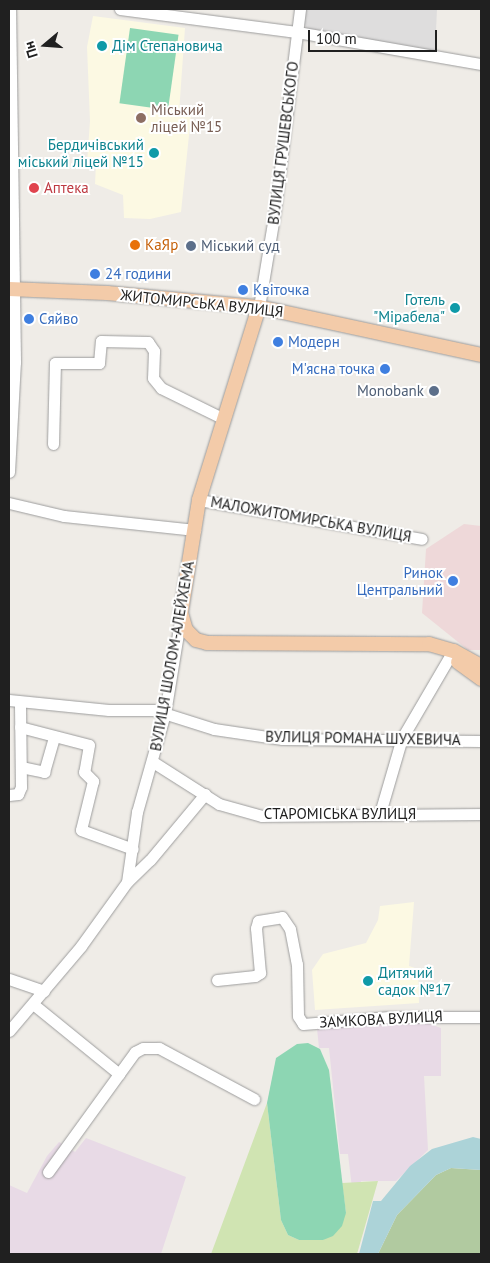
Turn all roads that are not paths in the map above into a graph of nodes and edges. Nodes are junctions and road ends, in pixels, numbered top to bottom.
1 (10, 9) edge
2 (120, 9) edge
3 (300, 9) edge
4 (297, 32) junction
5 (481, 64) edge
6 (11, 289) edge
7 (259, 307) junction
8 (481, 354) edge
9 (224, 419) junction
10 (53, 444) dead end
11 (9, 472) edge
12 (200, 500) junction
13 (9, 503) edge
14 (194, 530) junction
15 (422, 539) dead end
16 (182, 613) junction
17 (437, 647) junction
18 (450, 656) junction
19 (481, 666) edge
20 (481, 679) edge
21 (14, 701) edge
22 (165, 713) junction
23 (20, 727) junction
24 (54, 736) junction
25 (402, 738) junction
26 (481, 741) edge
27 (153, 762) junction
28 (21, 767) junction
29 (205, 794) junction
30 (9, 796) edge
31 (380, 813) junction
32 (481, 814) edge
33 (133, 849) junction
34 (127, 882) junction
35 (9, 980) edge
36 (217, 980) dead end
37 (44, 991) junction
38 (33, 1004) junction
39 (481, 1017) edge
40 (9, 1031) edge
41 (119, 1074) junction
42 (254, 1099) dead end
43 (48, 1172) dead end

1 - 6 street
2 - 4 street
3 - 4 street, ВУЛИЦЯ ГРУШЕВСЬКОГО
4 - 5 street
4 - 7 street, ВУЛИЦЯ ГРУШЕВСЬКОГО
6 - 7 main road, ЖИТОМИРСЬКА ВУЛИЦЯ
6 - 11 street
7 - 8 main road, ЖИТОМИРСЬКА ВУЛИЦЯ
7 - 9 main road, ВУЛИЦЯ ШОЛОМ-АЛЕЙХЕМА
9 - 10 street
9 - 12 main road, ВУЛИЦЯ ШОЛОМ-АЛЕЙХЕМА
12 - 14 main road, ВУЛИЦЯ ШОЛОМ-АЛЕЙХЕМА
12 - 15 street, МАЛОЖИТОМИРСЬКА ВУЛИЦЯ
13 - 14 street
14 - 16 main road, ВУЛИЦЯ ШОЛОМ-АЛЕЙХЕМА
16 - 17 main road
16 - 22 street, ВУЛИЦЯ ШОЛОМ-АЛЕЙХЕМА
17 - 18 main road
17 - 19 main road
18 - 20 main road
18 - 25 street
21 - 22 street, ВУЛИЦЯ РОМАНА ШУХЕВИЧА
21 - 23 street
22 - 25 street, ВУЛИЦЯ РОМАНА ШУХЕВИЧА
22 - 27 street, ВУЛИЦЯ ШОЛОМ-АЛЕЙХЕМА
23 - 24 street
23 - 28 street
24 - 28 street
24 - 33 street
25 - 26 street, ВУЛИЦЯ РОМАНА ШУХЕВИЧА
25 - 31 street
27 - 29 street, СТАРОМІСЬКА ВУЛИЦЯ
27 - 33 street, ВУЛИЦЯ ШОЛОМ-АЛЕЙХЕМА
28 - 30 street
29 - 31 street, СТАРОМІСЬКА ВУЛИЦЯ
29 - 34 street
31 - 32 street, СТАРОМІСЬКА ВУЛИЦЯ
33 - 34 street, ВУЛИЦЯ ШОЛОМ-АЛЕЙХЕМА
34 - 37 street, ВУЛИЦЯ ШОЛОМ-АЛЕЙХЕМА
35 - 37 street
36 - 39 street, ЗАМКОВА ВУЛИЦЯ
37 - 38 street, ВУЛИЦЯ ШОЛОМ-АЛЕЙХЕМА
38 - 40 street, ВУЛИЦЯ ШОЛОМ-АЛЕЙХЕМА
38 - 41 street
41 - 42 street
41 - 43 street

